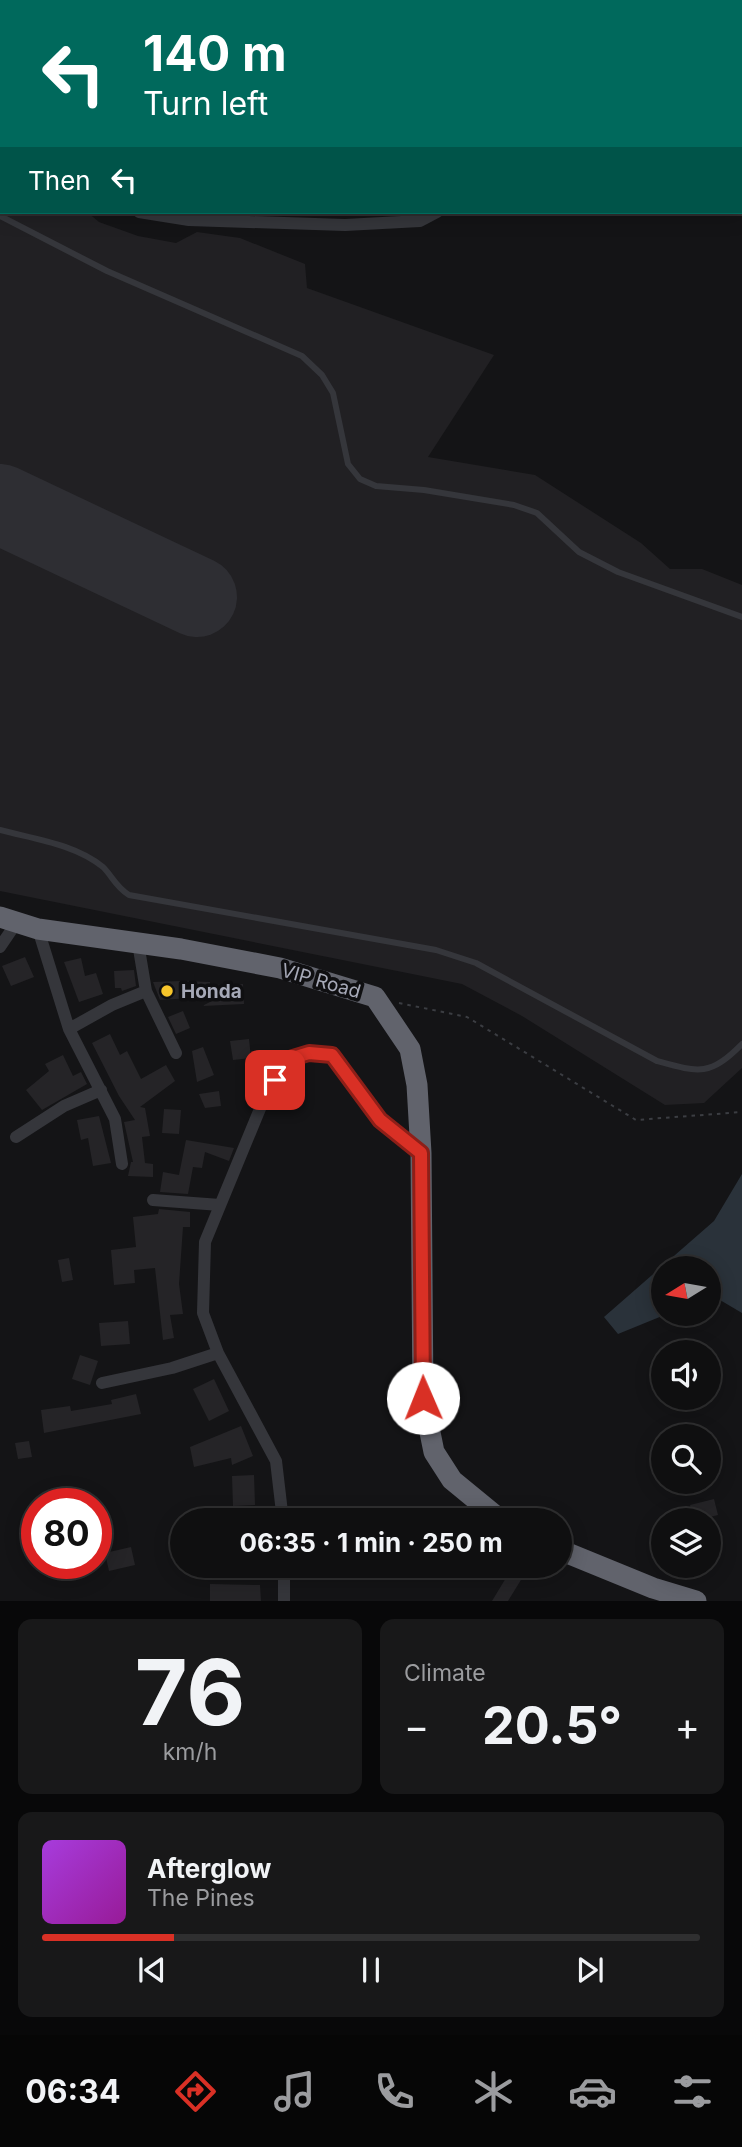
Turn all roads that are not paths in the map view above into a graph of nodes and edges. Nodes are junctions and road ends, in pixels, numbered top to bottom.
1 (164, 214) edge
2 (432, 214) edge
3 (0, 216) edge
4 (189, 216) edge
5 (742, 617) edge
6 (0, 830) edge
7 (8, 920) edge
8 (38, 929) junction
9 (138, 943) junction
10 (0, 947) edge
11 (146, 991) junction
12 (69, 1029) junction
13 (742, 1044) edge
14 (176, 1053) dead end
15 (101, 1090) junction
16 (16, 1137) dead end
17 (421, 1153) junction
18 (122, 1164) dead end
19 (153, 1200) dead end
20 (220, 1205) junction
21 (218, 1353) junction
22 (102, 1383) dead end
23 (281, 1508) edge
24 (486, 1508) edge
25 (572, 1555) edge
26 (284, 1578) edge
27 (284, 1601) edge
28 (696, 1601) edge

1 - 4 street
2 - 4 street
3 - 5 lane
6 - 13 lane
7 - 8 highway, VIP Road
7 - 10 street
8 - 9 highway, VIP Road
8 - 12 street
9 - 11 street
9 - 17 highway, VIP Road
11 - 12 street
11 - 14 street
12 - 15 street
15 - 16 street
15 - 18 street
17 - 20 street
17 - 24 highway, VIP Road
19 - 20 street
20 - 21 street
21 - 22 street
21 - 23 street
25 - 28 highway
26 - 27 street

